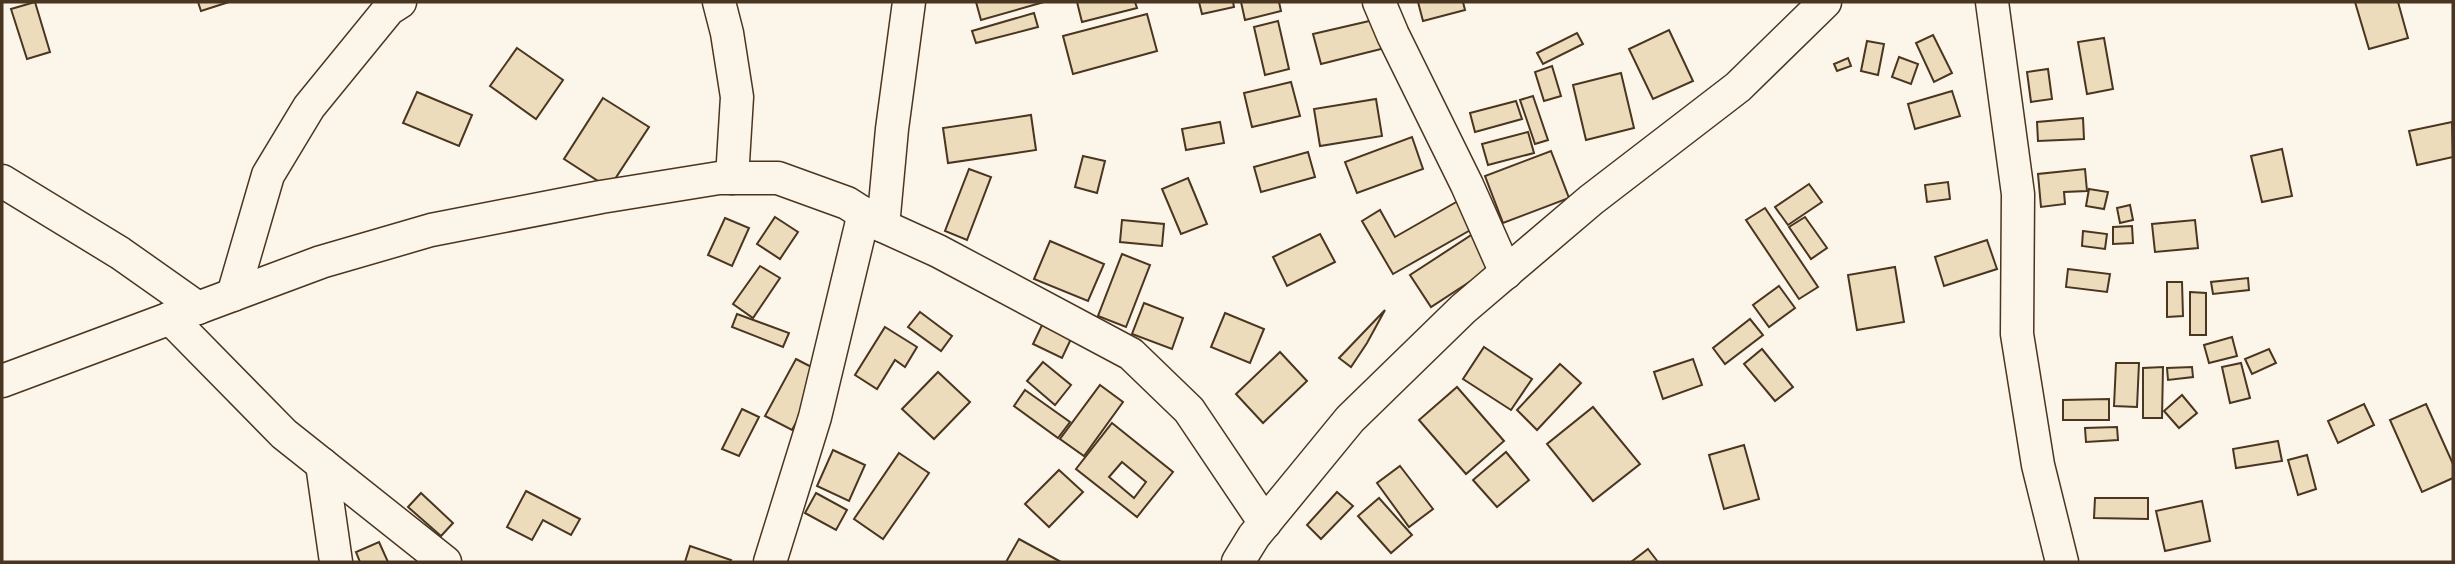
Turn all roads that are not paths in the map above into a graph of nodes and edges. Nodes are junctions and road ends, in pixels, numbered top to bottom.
1 (400, 2) edge
2 (719, 2) edge
3 (909, 2) edge
4 (1379, 2) edge
5 (1825, 2) edge
6 (1992, 2) edge
7 (732, 178) junction
8 (2, 181) edge
9 (874, 219) junction
10 (1506, 272) junction
11 (233, 295) junction
12 (184, 313) junction
13 (2, 381) edge
14 (322, 464) junction
15 (1265, 523) junction
16 (336, 562) edge
17 (445, 562) edge
18 (770, 562) edge
19 (1238, 562) edge
20 (2062, 562) edge

1 - 11 street
2 - 7 street
3 - 9 street
4 - 10 street
5 - 10 street
6 - 20 street
7 - 9 street
7 - 11 street
8 - 12 street
9 - 15 street
9 - 18 street
10 - 15 street
11 - 12 street
12 - 13 street
12 - 14 street
14 - 16 street
14 - 17 street
15 - 19 street

